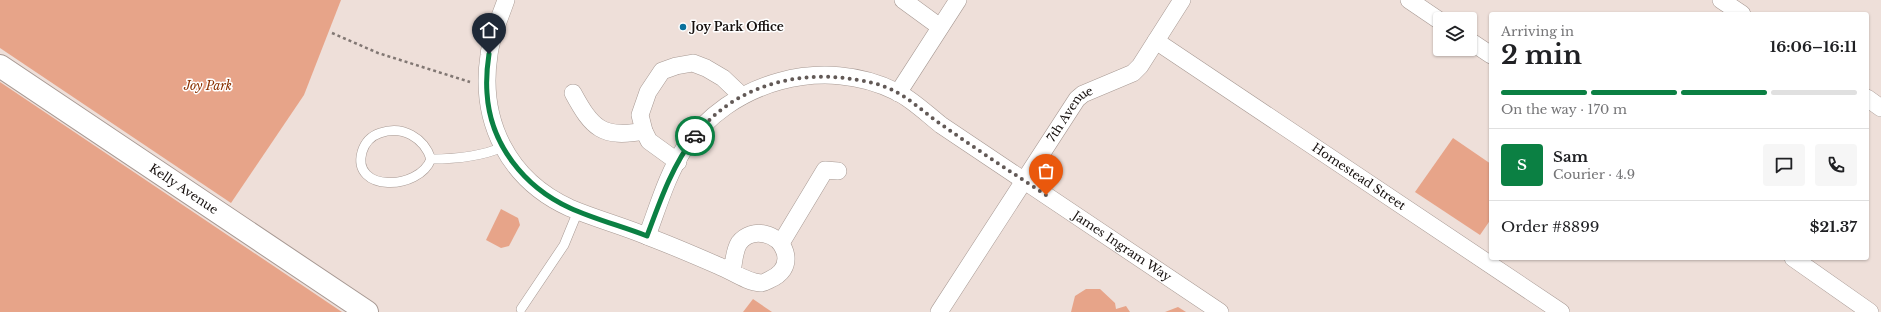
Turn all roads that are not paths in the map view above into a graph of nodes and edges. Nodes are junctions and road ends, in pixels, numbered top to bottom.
1 (506, 0) edge
2 (903, 0) edge
3 (958, 0) edge
4 (1182, 0) edge
5 (1409, 0) edge
6 (1721, 0) edge
7 (1739, 12) edge
8 (1433, 16) edge
9 (940, 27) junction
10 (1156, 40) junction
11 (1477, 46) edge
12 (1489, 54) edge
13 (0, 66) edge
14 (573, 93) dead end
15 (898, 93) junction
16 (742, 96) junction
17 (1869, 99) edge
18 (1881, 108) edge
19 (644, 131) junction
20 (503, 147) junction
21 (431, 159) junction
22 (678, 162) junction
23 (838, 171) dead end
24 (1024, 181) junction
25 (578, 211) junction
26 (647, 236) junction
27 (781, 243) junction
28 (1796, 260) edge
29 (732, 272) junction
30 (521, 309) dead end
31 (367, 312) edge
32 (939, 312) edge
33 (1220, 312) edge
34 (1561, 312) edge
35 (1870, 312) edge

1 - 20 street
2 - 9 street
3 - 9 street
4 - 10 street, 7th Avenue
5 - 8 street
6 - 7 street
9 - 15 street
10 - 24 street, 7th Avenue
10 - 34 street, Homestead Street
11 - 12 street
13 - 31 main road, Kelly Avenue
14 - 19 street
15 - 16 street, James Ingram Way
15 - 24 street, James Ingram Way
16 - 19 street
16 - 22 street, James Ingram Way
17 - 18 street
19 - 22 street
20 - 21 lane
20 - 25 street
21 - 21 lane
22 - 26 street, James Ingram Way
23 - 27 street
24 - 32 street, 7th Avenue
24 - 33 street, James Ingram Way
25 - 26 street
25 - 30 lane
26 - 29 street
27 - 29 street
27 - 29 street
28 - 35 street

